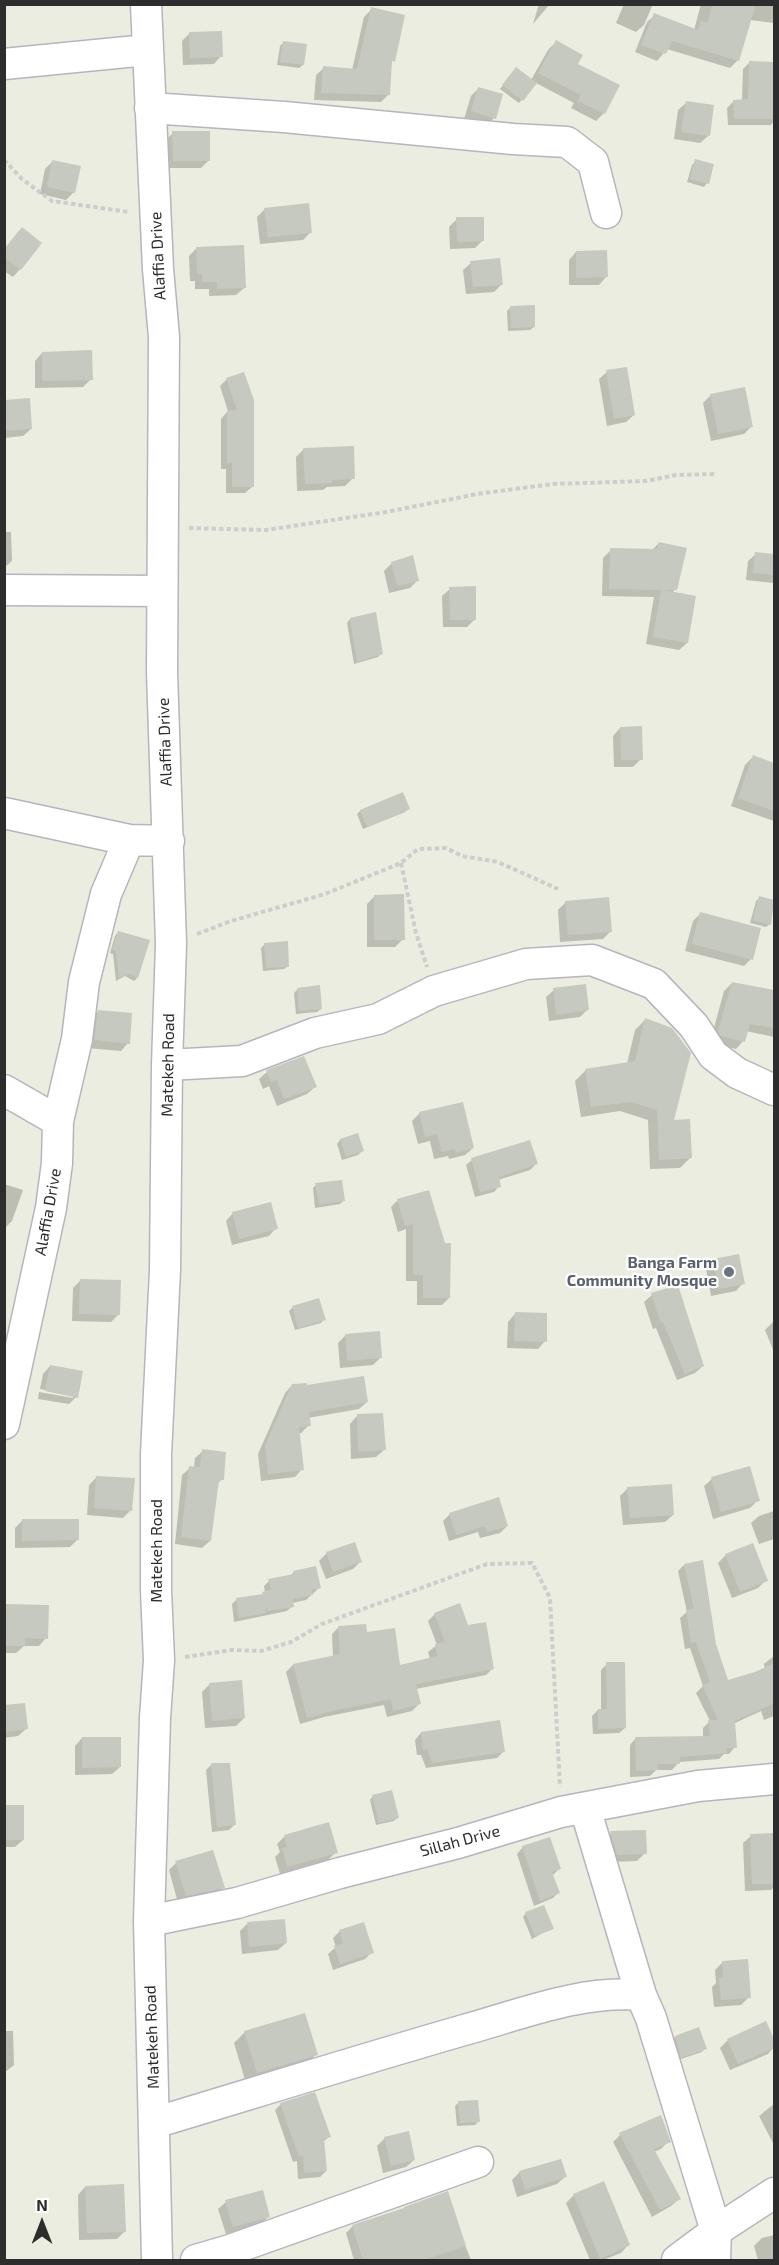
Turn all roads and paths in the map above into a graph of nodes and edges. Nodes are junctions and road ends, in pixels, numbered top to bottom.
1 (146, 4) edge
2 (147, 50) junction
3 (4, 64) edge
4 (150, 108) junction
5 (4, 160) edge
6 (606, 213) dead end
7 (156, 216) junction
8 (717, 474) dead end
9 (164, 527) junction
10 (4, 590) edge
11 (162, 591) junction
12 (4, 813) edge
13 (129, 840) junction
14 (169, 841) junction
15 (401, 863) junction
16 (558, 889) dead end
17 (171, 944) junction
18 (434, 991) junction
19 (167, 1065) junction
20 (4, 1090) edge
21 (774, 1090) edge
22 (58, 1121) junction
23 (4, 1424) edge
24 (159, 1660) junction
25 (774, 1779) edge
26 (573, 1810) junction
27 (149, 1921) junction
28 (641, 1995) junction
29 (154, 2123) junction
30 (478, 2162) dead end
31 (774, 2193) edge
32 (716, 2231) junction
33 (157, 2260) edge
34 (196, 2260) edge
35 (677, 2260) edge
36 (715, 2260) edge

1 - 2 street, Alaffia Drive
2 - 3 street
2 - 4 street, Alaffia Drive
4 - 6 street
4 - 7 street, Alaffia Drive
5 - 7 path
7 - 9 street, Alaffia Drive
8 - 9 path
9 - 11 street, Alaffia Drive
10 - 11 street
11 - 14 street, Alaffia Drive
12 - 13 street
13 - 14 street
13 - 22 street, Alaffia Drive
14 - 17 street, Matekeh Road
15 - 16 path
15 - 17 path
15 - 18 path
17 - 19 street, Matekeh Road
18 - 19 street
18 - 21 street
19 - 24 street, Matekeh Road
20 - 22 street
22 - 23 street, Alaffia Drive
24 - 26 path
24 - 27 street, Matekeh Road
25 - 26 street, Sillah Drive
26 - 27 street, Sillah Drive
26 - 28 street
27 - 29 street, Matekeh Road
28 - 29 street
28 - 32 street
29 - 33 street, Matekeh Road
30 - 34 street
31 - 32 street
32 - 35 street
32 - 36 street

